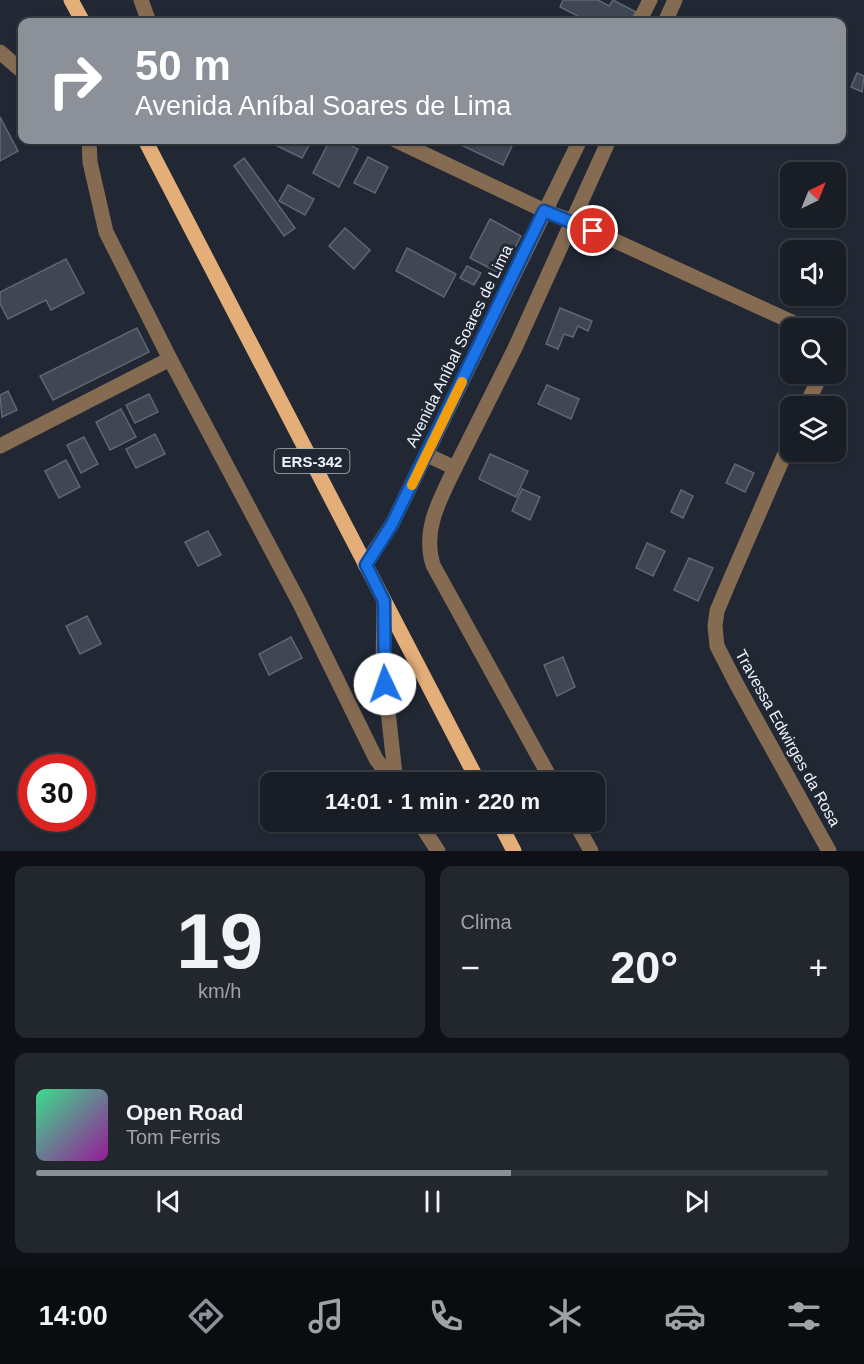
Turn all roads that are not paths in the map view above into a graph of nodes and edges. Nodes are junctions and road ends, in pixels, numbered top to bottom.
1 (71, 0) edge
2 (141, 0) edge
3 (650, 0) edge
4 (675, 0) edge
5 (81, 18) edge
6 (148, 18) edge
7 (641, 18) edge
8 (667, 18) edge
9 (89, 144) edge
10 (147, 144) edge
11 (403, 144) edge
12 (578, 144) edge
13 (607, 144) edge
14 (544, 211) junction
15 (572, 221) junction
16 (783, 318) edge
17 (170, 359) junction
18 (0, 446) edge
19 (427, 455) junction
20 (781, 462) edge
21 (455, 468) junction
22 (366, 565) junction
23 (384, 601) junction
24 (386, 772) edge
25 (394, 772) edge
26 (473, 772) edge
27 (547, 772) edge
28 (426, 832) edge
29 (504, 832) edge
30 (580, 832) edge
31 (438, 851) edge
32 (514, 851) edge
33 (591, 851) edge
34 (829, 851) edge

1 - 5 main road
2 - 6 street
3 - 7 street
4 - 8 street
9 - 17 street
10 - 22 main road, ERS-342
11 - 14 street
12 - 14 street, Avenida Aníbal Soares de Lima
13 - 15 street
14 - 15 street
14 - 19 street, Avenida Aníbal Soares de Lima
15 - 16 street
15 - 21 street
17 - 18 street
17 - 24 street
19 - 21 street
19 - 22 street, Avenida Aníbal Soares de Lima
20 - 34 street, Travessa Edwirges da Rosa
21 - 27 street
22 - 23 main road, ERS-342
23 - 25 street
23 - 26 main road, ERS-342
28 - 31 street
29 - 32 main road
30 - 33 street

